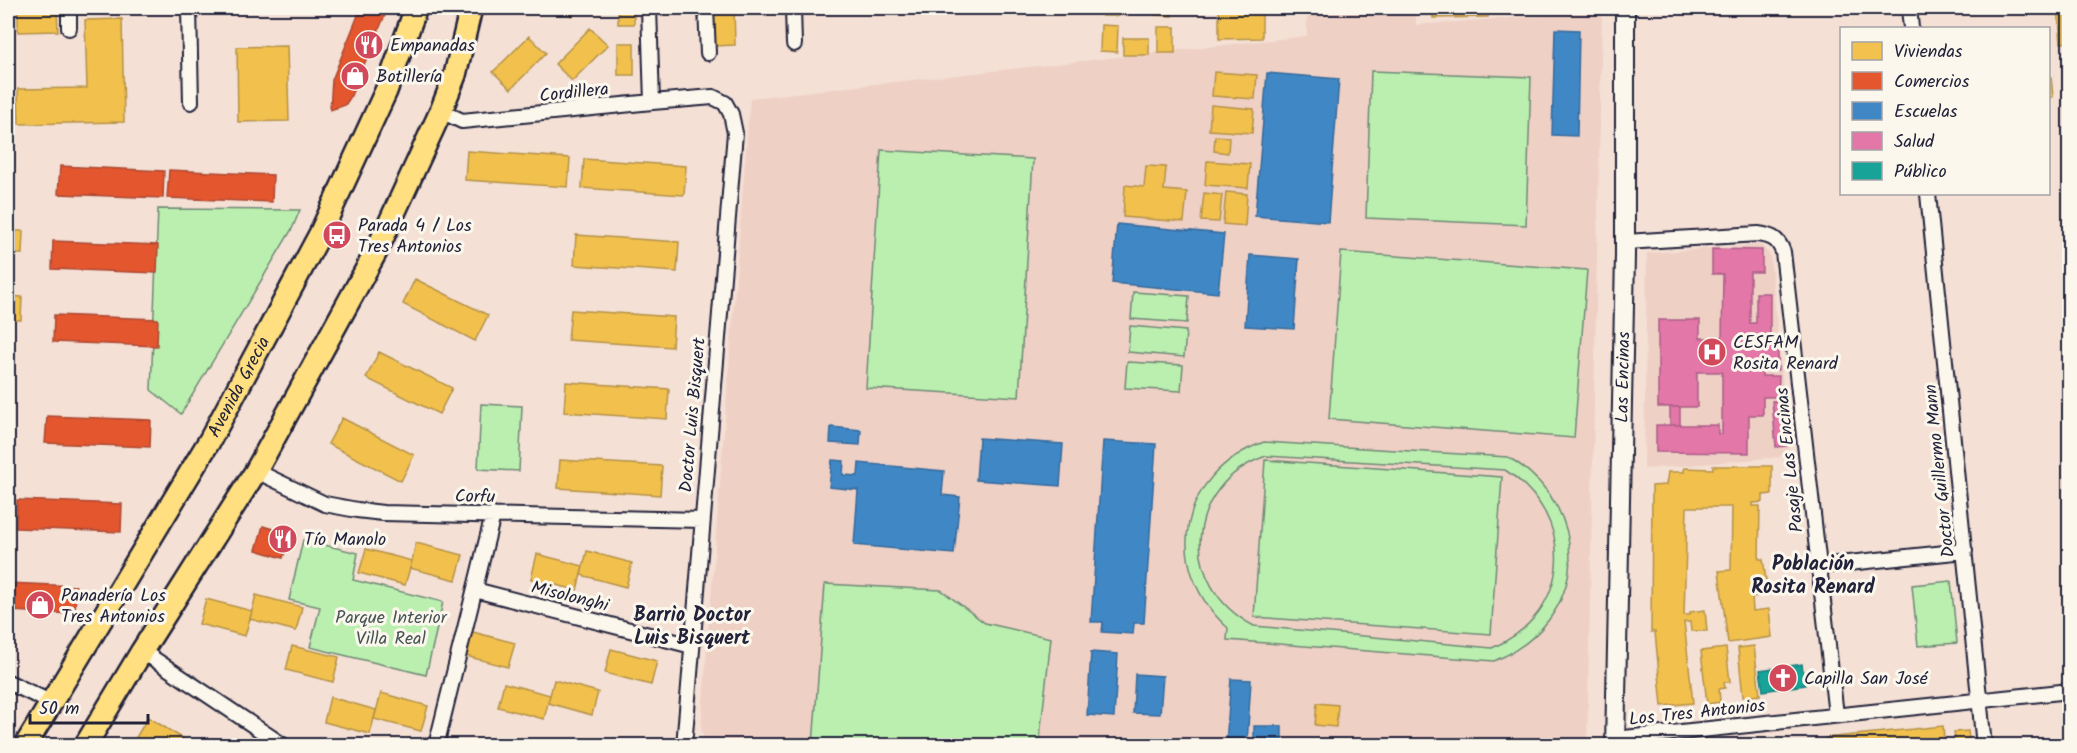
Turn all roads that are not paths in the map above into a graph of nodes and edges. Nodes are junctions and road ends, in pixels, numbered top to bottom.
1 (69, 8) edge
2 (189, 8) edge
3 (416, 8) edge
4 (471, 8) edge
5 (649, 8) edge
6 (705, 8) edge
7 (793, 8) edge
8 (1624, 8) edge
9 (1909, 8) edge
10 (1911, 27) edge
11 (69, 28) dead end
12 (794, 44) dead end
13 (708, 53) dead end
14 (713, 97) joint
15 (190, 102) dead end
16 (652, 102) junction
17 (441, 111) junction
18 (1928, 195) edge
19 (1625, 242) junction
20 (256, 471) junction
21 (493, 515) junction
22 (702, 520) junction
23 (1965, 552) junction
24 (1819, 566) junction
25 (475, 590) junction
26 (692, 646) junction
27 (142, 651) junction
28 (8, 682) edge
29 (2070, 691) edge
30 (1980, 700) junction
31 (50, 702) junction
32 (1836, 715) junction
33 (1615, 742) edge
34 (25, 746) edge
35 (85, 746) edge
36 (284, 746) edge
37 (436, 746) edge
38 (684, 746) edge
39 (1984, 746) edge

1 - 11 street
2 - 15 street
3 - 31 main road, Avenida Grecia
4 - 17 main road
5 - 16 street
6 - 13 street
7 - 12 street
8 - 19 street, Las Encinas
9 - 10 street
14 - 16 street, Cordillera
14 - 22 street, Doctor Luis Bisquert
16 - 17 street, Cordillera
17 - 20 main road
18 - 23 street, Doctor Guillermo Mann
19 - 24 street, Pasaje Las Encinas
19 - 33 street, Las Encinas
20 - 21 street, Corfu
20 - 27 main road
21 - 22 street, Corfu
21 - 25 street
22 - 26 street, Doctor Luis Bisquert
23 - 24 street
23 - 30 street, Doctor Guillermo Mann
24 - 32 street, Pasaje Las Encinas
25 - 26 street, Misolonghi
25 - 37 street
26 - 38 street, Doctor Luis Bisquert
27 - 35 main road
27 - 36 street
28 - 31 street
29 - 30 street, Los Tres Antonios
30 - 32 street, Los Tres Antonios
30 - 39 street, Doctor Guillermo Mann
31 - 34 main road, Avenida Grecia
32 - 33 street, Los Tres Antonios

